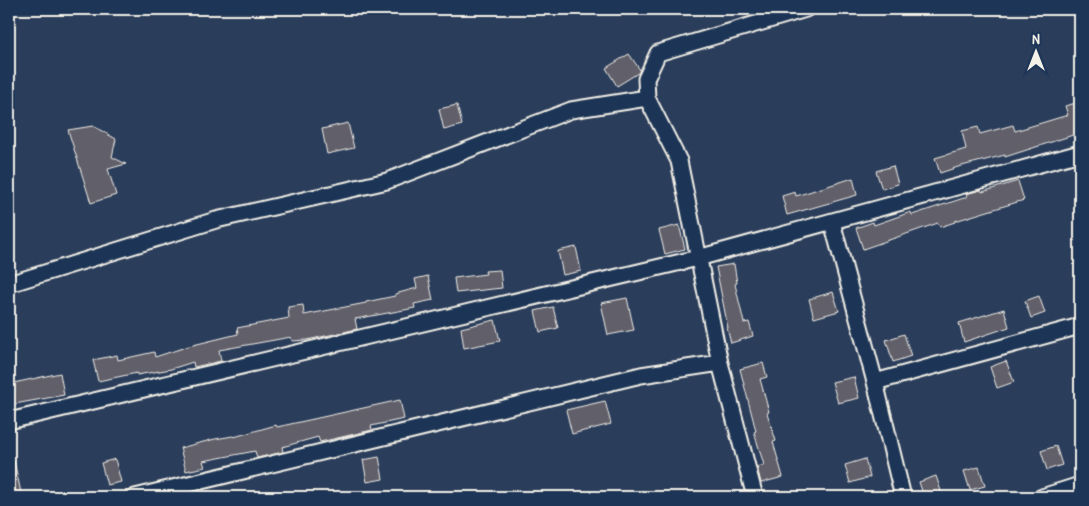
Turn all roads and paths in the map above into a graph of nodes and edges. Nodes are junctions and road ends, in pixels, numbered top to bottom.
1 (806, 9) edge
2 (646, 98) junction
3 (1080, 153) edge
4 (832, 222) junction
5 (698, 258) junction
6 (9, 284) edge
7 (1080, 326) edge
8 (720, 363) junction
9 (876, 382) junction
10 (9, 421) edge
11 (1080, 485) edge
12 (135, 497) edge
13 (755, 497) edge
14 (903, 497) edge
15 (1042, 497) edge

1 - 2 street
2 - 5 street
2 - 6 street
3 - 4 street
4 - 5 street
4 - 9 street
5 - 8 street
5 - 10 street
7 - 9 street
8 - 12 street
8 - 13 street
9 - 14 street
11 - 15 street

